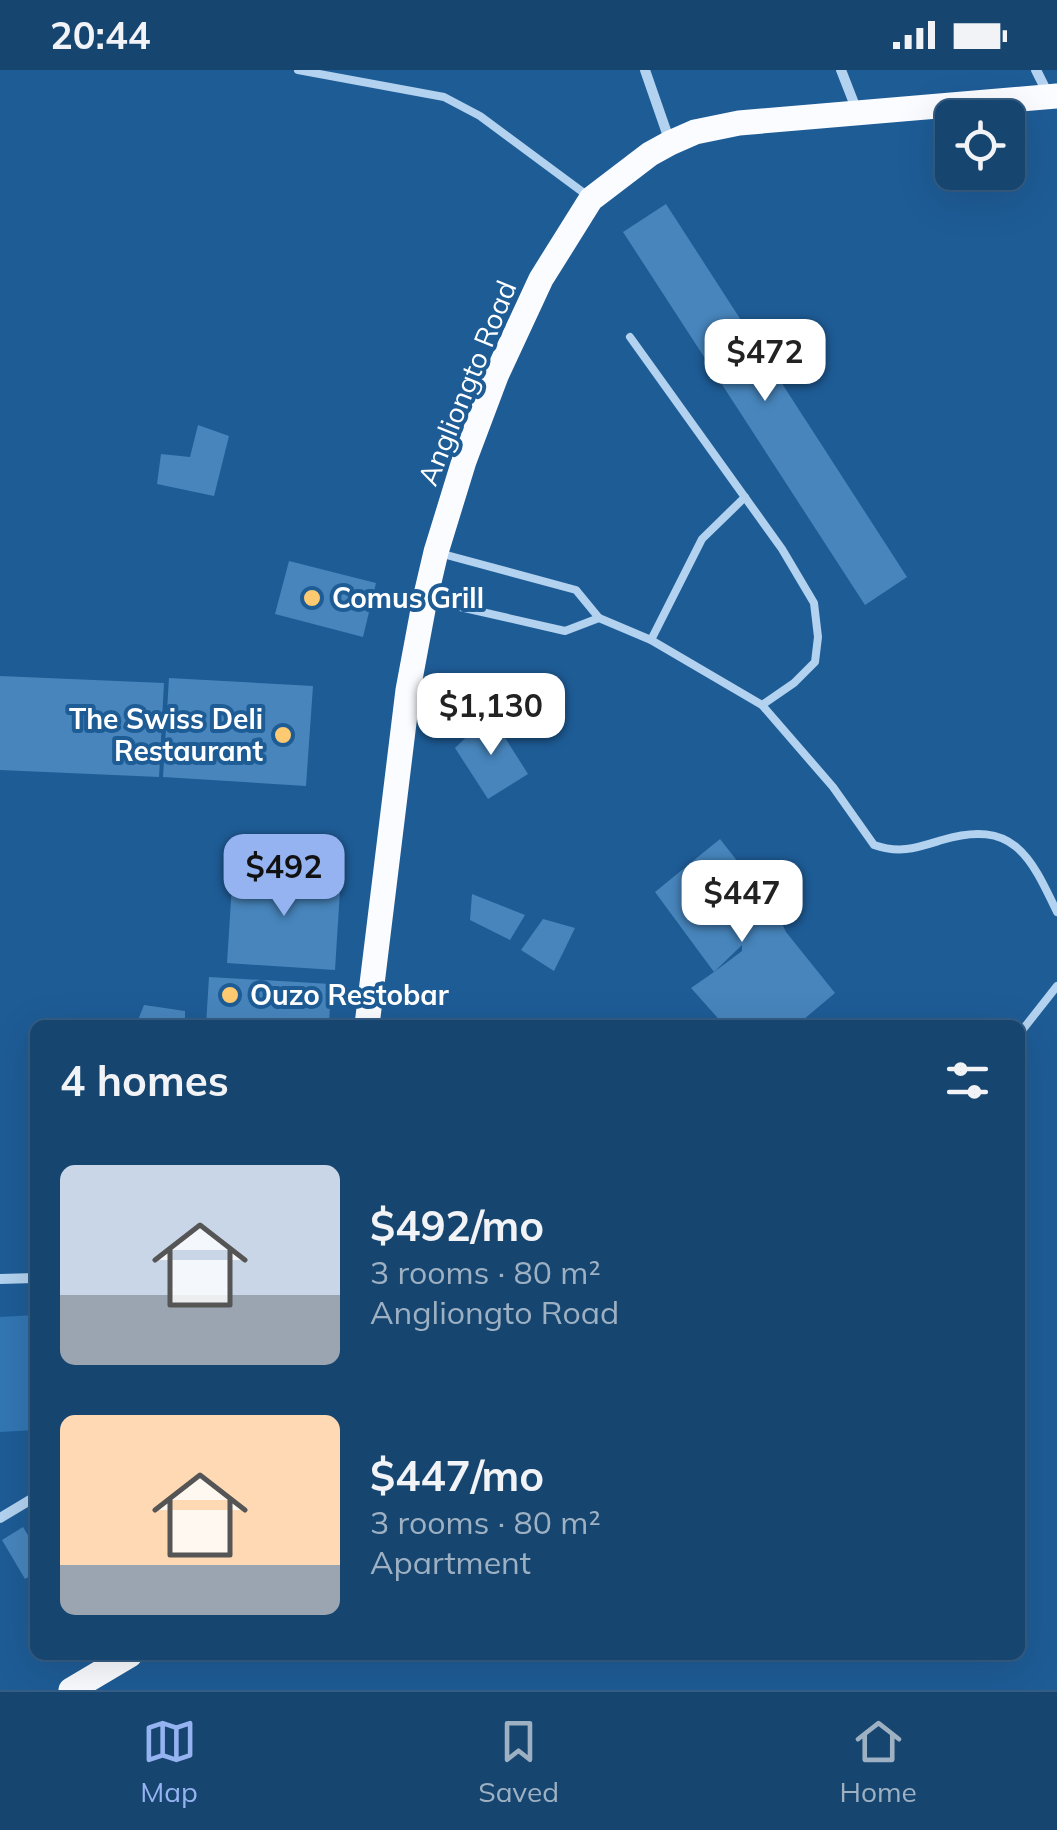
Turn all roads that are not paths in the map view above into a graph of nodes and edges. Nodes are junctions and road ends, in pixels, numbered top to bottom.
1 (298, 70) edge
2 (645, 70) edge
3 (841, 70) edge
4 (1036, 70) edge
5 (1053, 96) edge
6 (857, 112) junction
7 (670, 143) junction
8 (591, 199) junction
9 (630, 337) dead end
10 (745, 497) junction
11 (436, 552) junction
12 (425, 599) junction
13 (599, 618) junction
14 (651, 640) junction
15 (762, 705) junction
16 (1057, 912) edge
17 (1057, 986) edge
18 (368, 1020) edge
19 (1025, 1027) edge
20 (0, 1278) edge
21 (30, 1278) edge
22 (30, 1500) edge
23 (0, 1518) edge
24 (122, 1660) edge
25 (71, 1690) edge

1 - 8 lane
2 - 7 street
3 - 6 street
4 - 5 street
5 - 6 main road, Angliongto Road
6 - 7 main road, Angliongto Road
7 - 8 main road, Angliongto Road
8 - 11 main road, Angliongto Road
9 - 10 lane
10 - 14 lane
10 - 15 lane
11 - 12 main road, Angliongto Road
11 - 13 lane
12 - 13 lane
12 - 18 main road, Angliongto Road
13 - 14 lane
14 - 15 lane
15 - 16 lane
17 - 19 lane
20 - 21 street
22 - 23 street
24 - 25 main road

